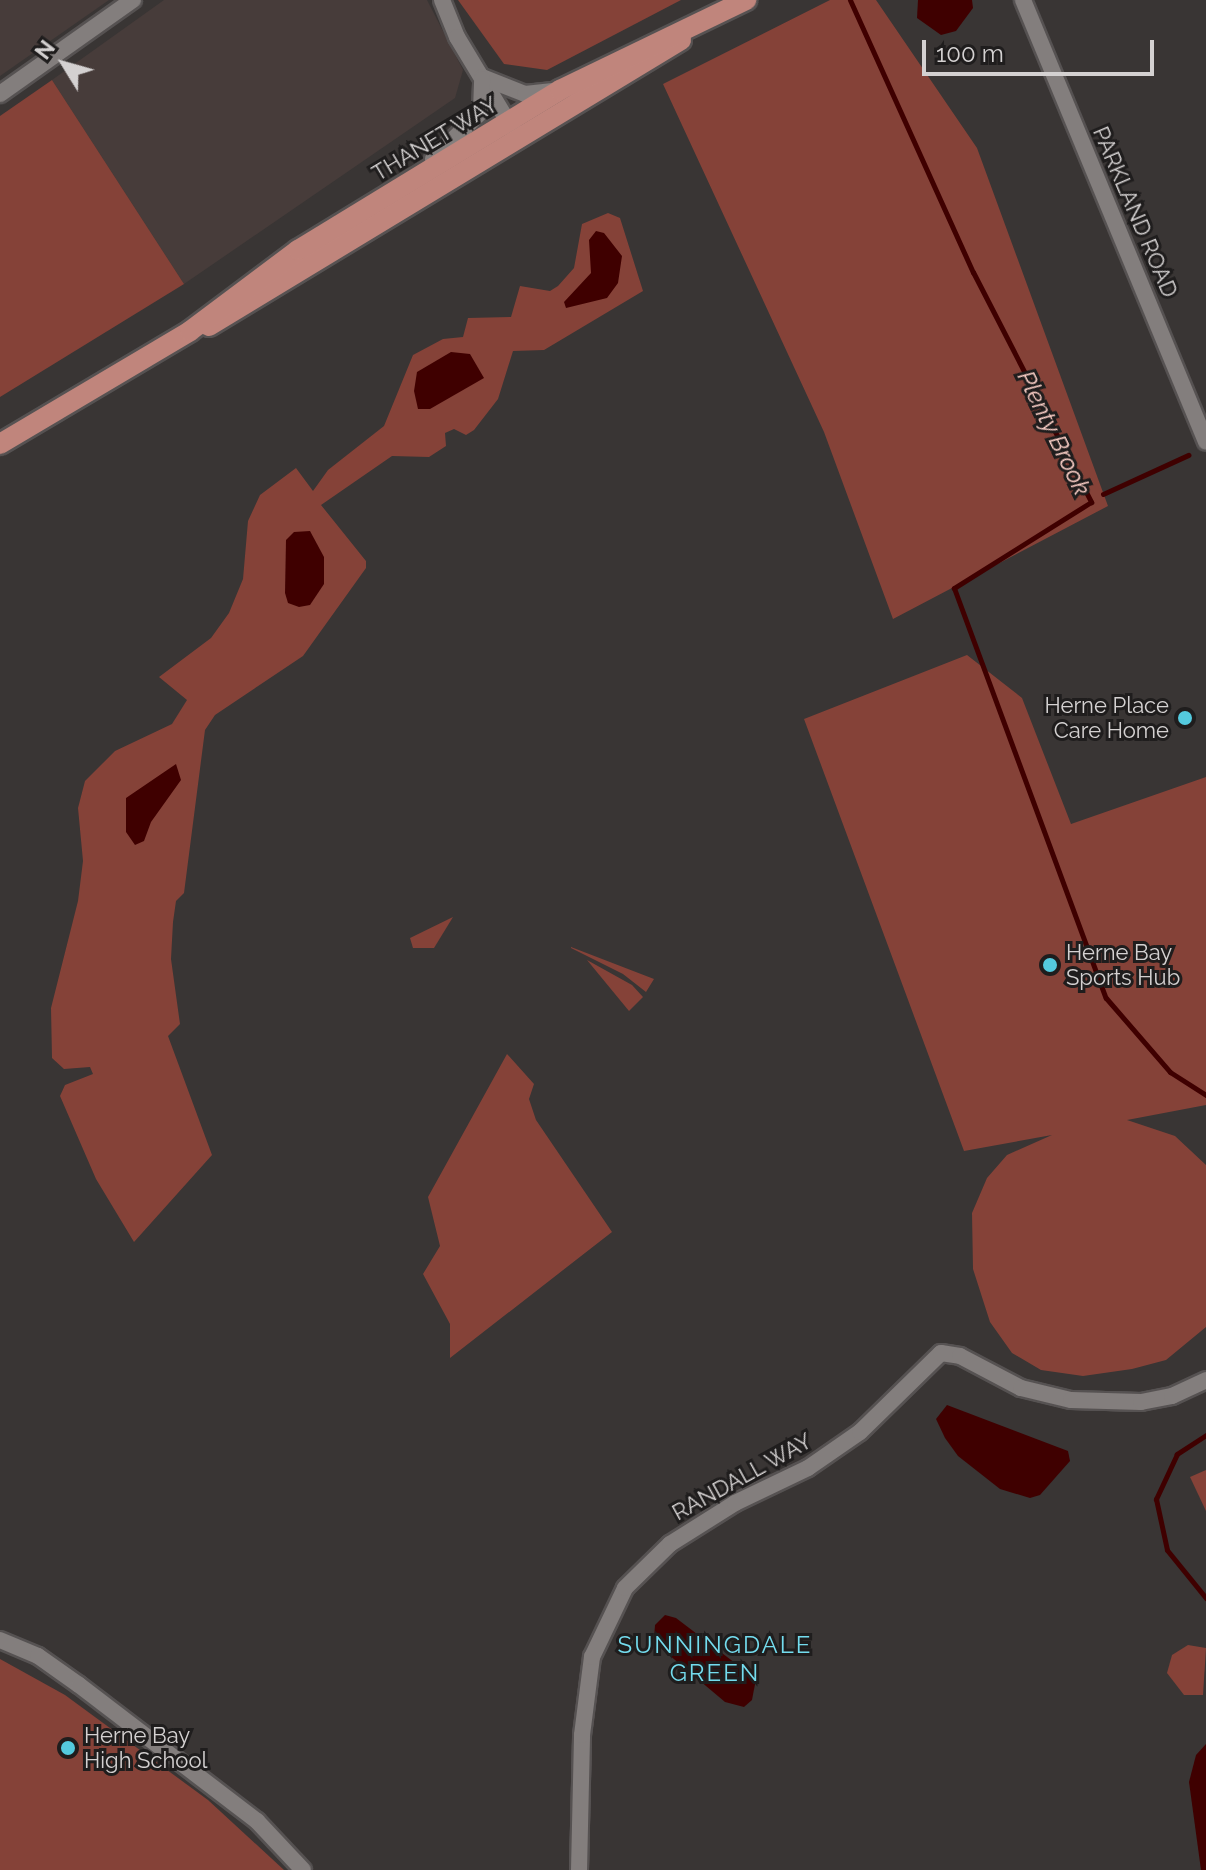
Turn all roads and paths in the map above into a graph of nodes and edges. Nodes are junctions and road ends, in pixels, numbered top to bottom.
1 (133, 0) edge
2 (442, 0) edge
3 (746, 0) edge
4 (1023, 0) edge
5 (719, 13) junction
6 (482, 77) junction
7 (560, 90) junction
8 (0, 94) edge
9 (513, 131) junction
10 (398, 188) junction
11 (212, 319) junction
12 (1206, 442) edge
13 (0, 444) edge
14 (1206, 1380) edge
15 (0, 1640) edge
16 (303, 1870) edge
17 (579, 1870) edge

1 - 8 street
2 - 6 street
3 - 5 main road, THANET WAY
4 - 12 street, PARKLAND ROAD
5 - 7 main road, THANET WAY
5 - 9 main road, THANET WAY
6 - 7 street
6 - 9 street
6 - 10 street
7 - 9 main road, THANET WAY
9 - 10 main road, THANET WAY
9 - 11 main road, THANET WAY
10 - 11 main road, THANET WAY
11 - 13 main road, THANET WAY
14 - 17 street, RANDALL WAY
15 - 16 street

